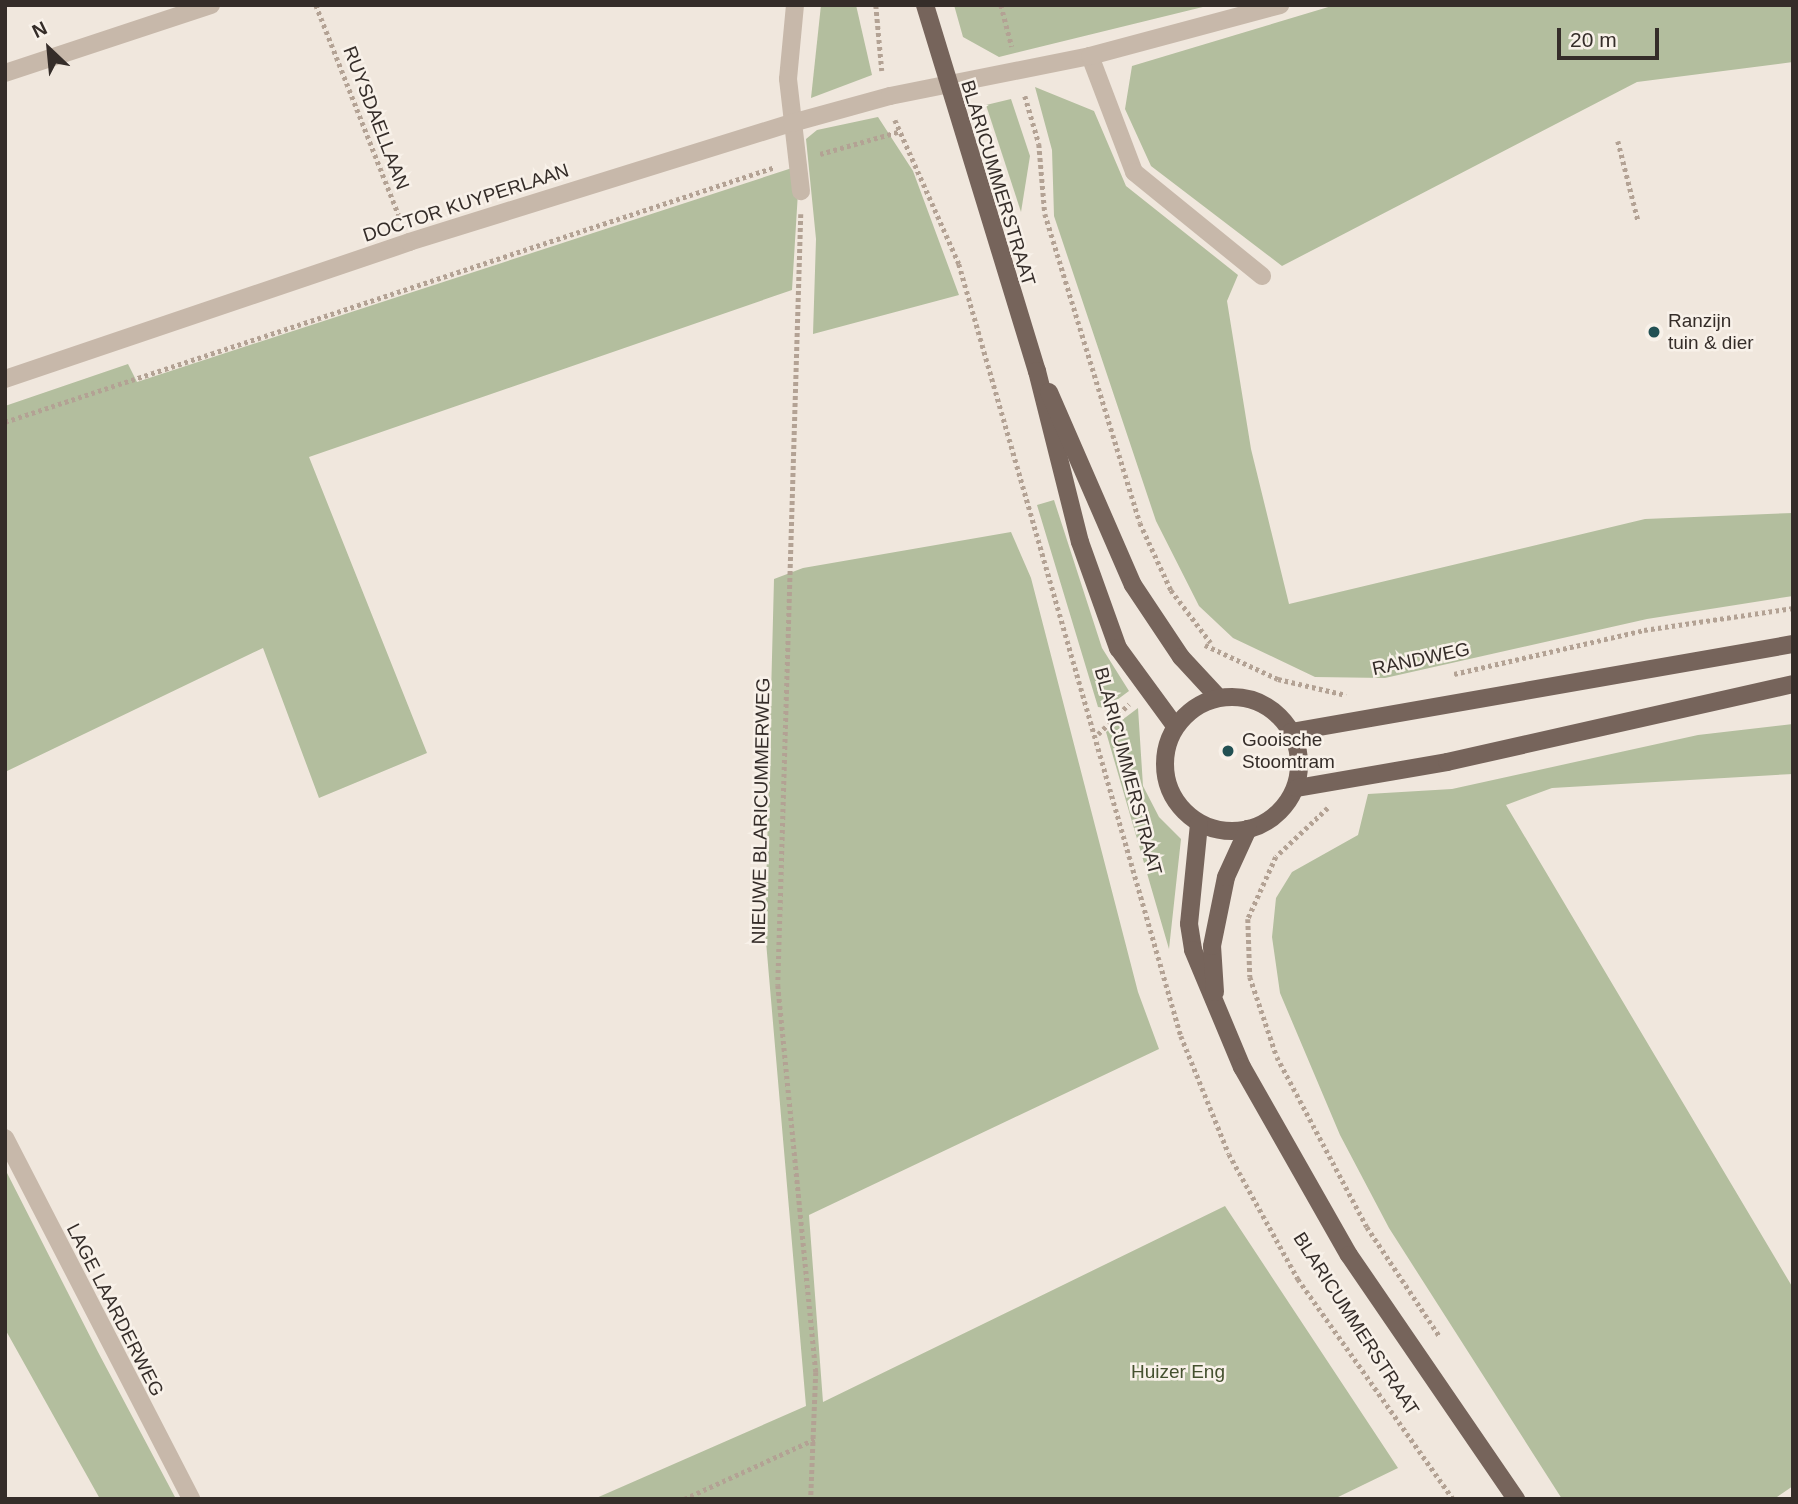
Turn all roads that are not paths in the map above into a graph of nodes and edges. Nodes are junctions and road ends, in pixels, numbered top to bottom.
1 (211, 5) edge
2 (795, 5) edge
3 (925, 5) edge
4 (1280, 5) edge
5 (1090, 56) junction
6 (5, 73) edge
7 (946, 87) junction
8 (792, 123) junction
9 (801, 191) road end
10 (1262, 276) dead end
11 (1037, 371) junction
12 (5, 379) edge
13 (1793, 644) edge
14 (1793, 684) edge
15 (1218, 697) junction
16 (1174, 726) junction
17 (1292, 732) junction
18 (1297, 788) junction
19 (1199, 824) junction
20 (1248, 829) junction
21 (1215, 1003) junction
22 (5, 1138) edge
23 (191, 1499) edge
24 (1516, 1499) edge

1 - 6 street
2 - 8 street
3 - 7 main road, BLARICUMMERSTRAAT
4 - 5 street, DOCTOR KUYPERLAAN
5 - 7 street, DOCTOR KUYPERLAAN
5 - 10 street
7 - 8 street, DOCTOR KUYPERLAAN
7 - 11 main road, BLARICUMMERSTRAAT
8 - 9 street
8 - 12 street, DOCTOR KUYPERLAAN
11 - 15 main road, BLARICUMMERSTRAAT
11 - 16 main road, BLARICUMMERSTRAAT
13 - 17 main road
14 - 18 main road
15 - 16 main road
15 - 17 main road
16 - 19 main road
17 - 18 main road
18 - 20 main road
19 - 20 main road
19 - 21 main road, BLARICUMMERSTRAAT
20 - 21 main road, BLARICUMMERSTRAAT
21 - 24 main road, BLARICUMMERSTRAAT
22 - 23 street, LAGE LAARDERWEG

